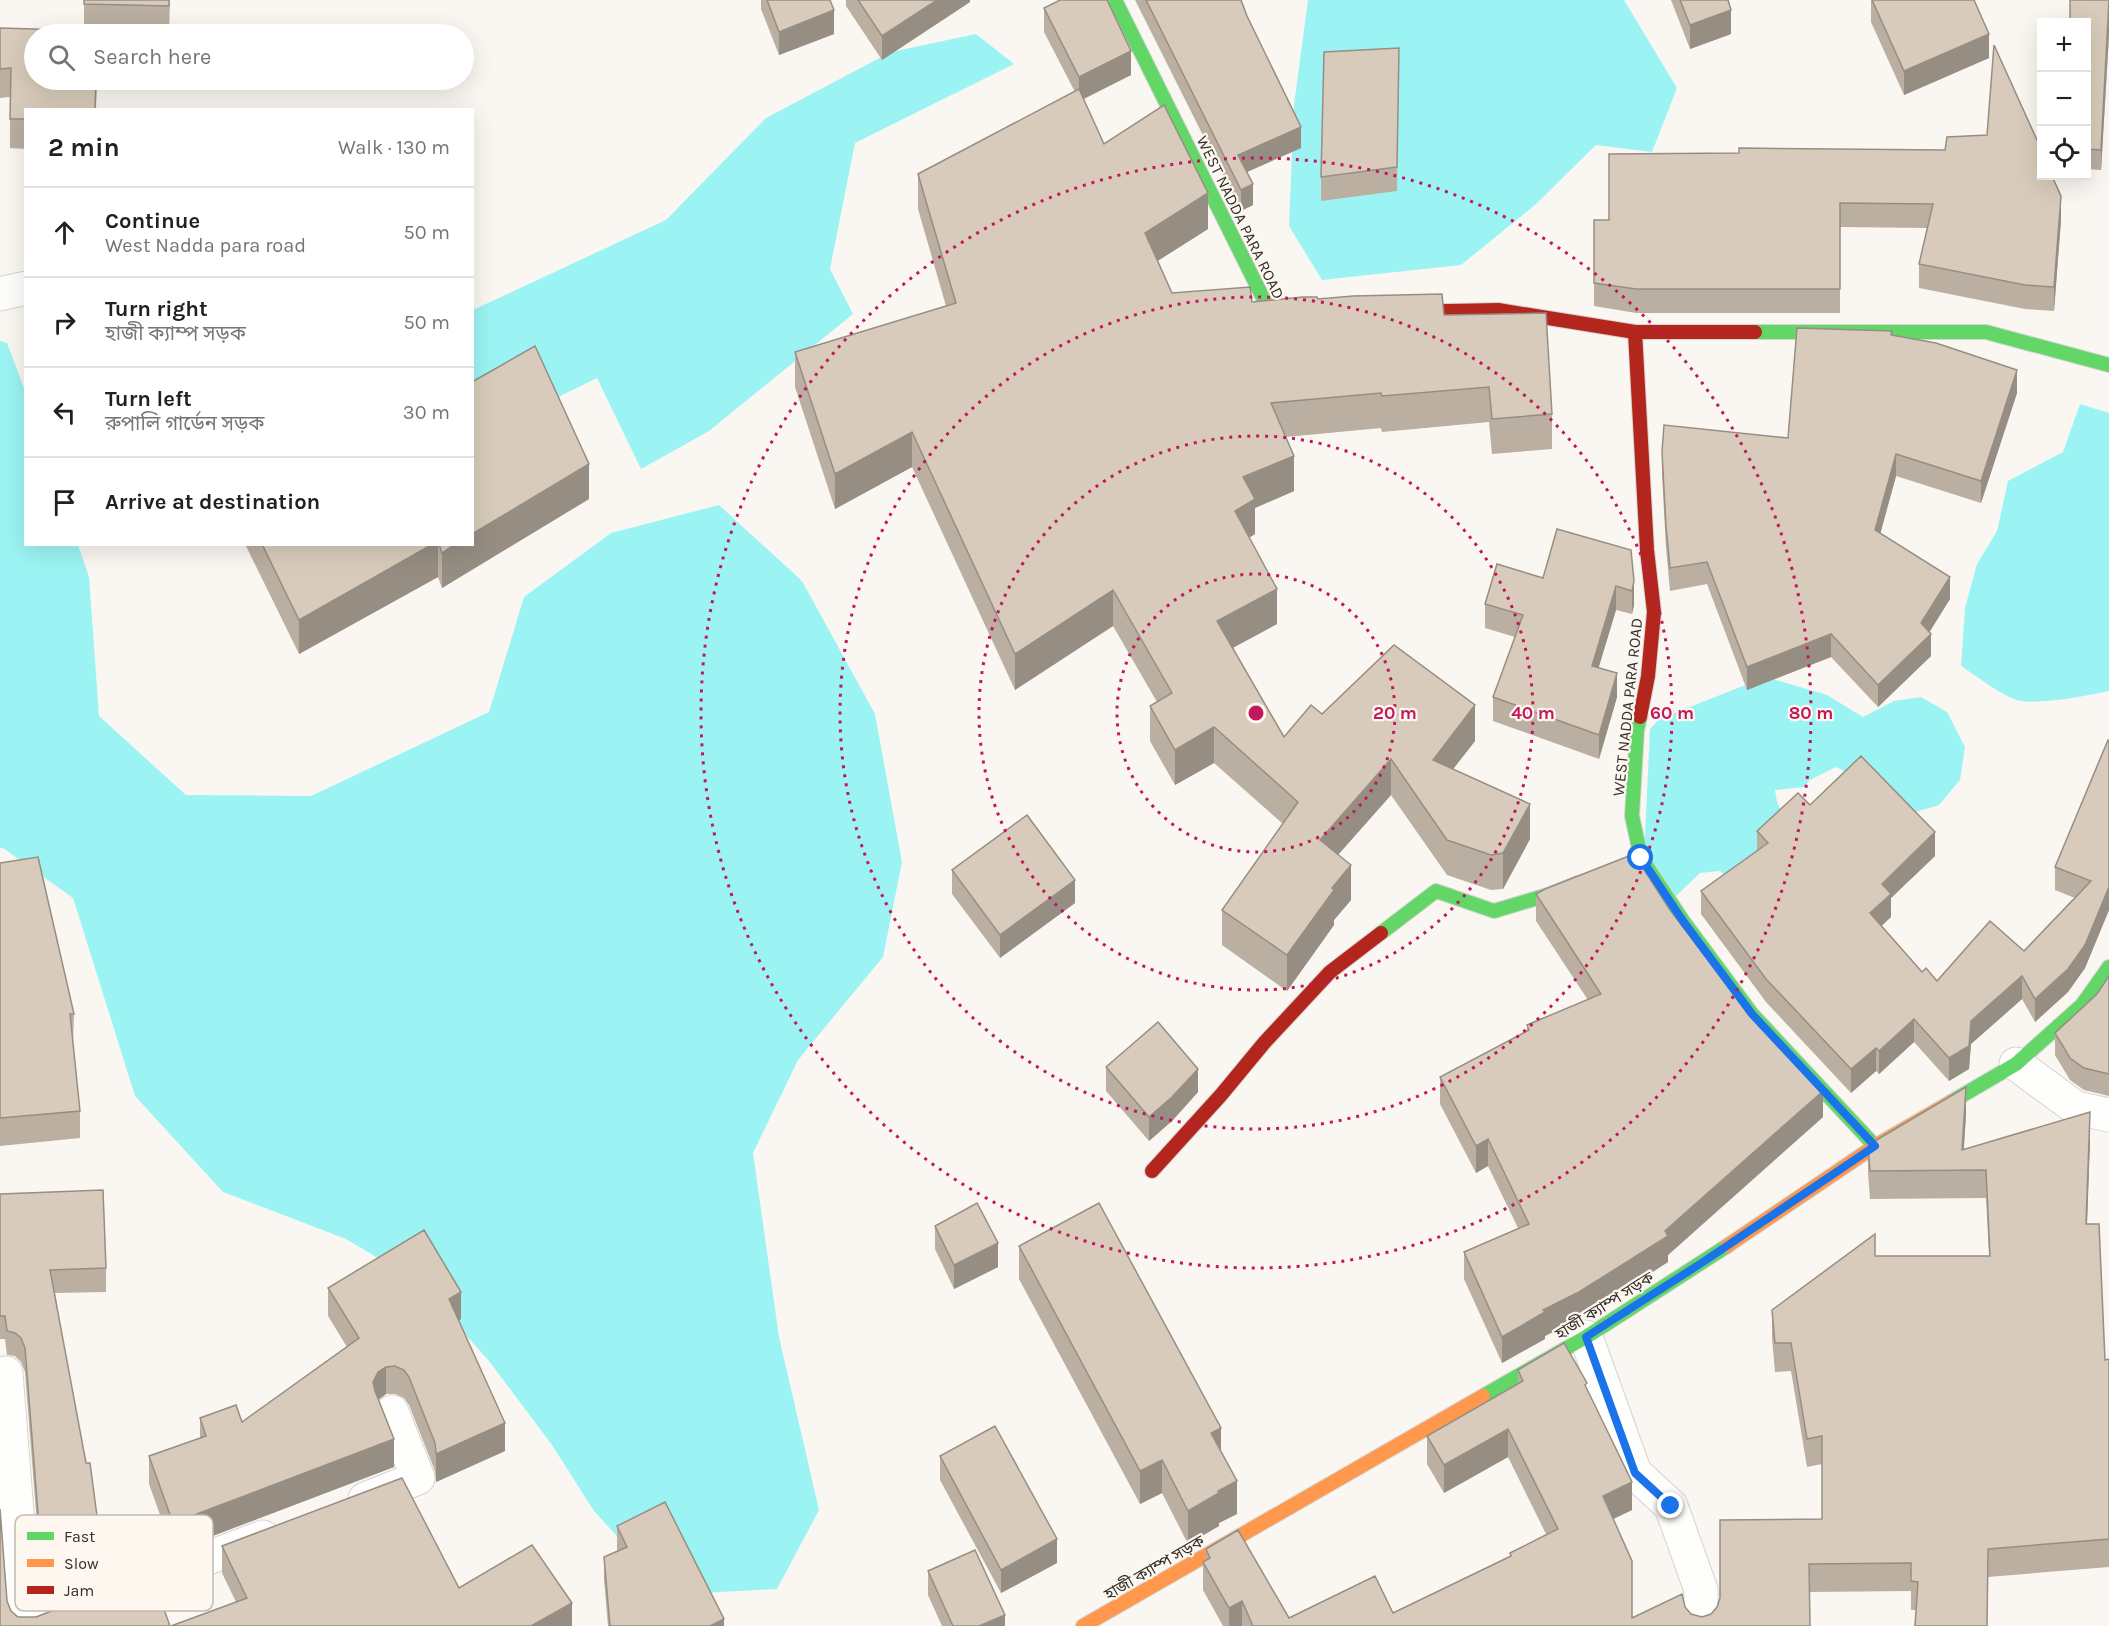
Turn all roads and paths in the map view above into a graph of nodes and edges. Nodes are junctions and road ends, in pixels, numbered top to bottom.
1 (1115, 0) edge
2 (24, 288) edge
3 (0, 294) edge
4 (1390, 312) edge
5 (1319, 314) edge
6 (1635, 332) junction
7 (2109, 365) edge
8 (1594, 876) edge
9 (2109, 967) edge
10 (2016, 1064) junction
11 (2109, 1115) edge
12 (1875, 1146) junction
13 (1152, 1171) dead end
14 (1586, 1337) junction
15 (6, 1373) dead end
16 (392, 1412) dead end
17 (341, 1508) edge
18 (18, 1515) edge
19 (296, 1525) edge
20 (213, 1556) edge
21 (26, 1611) edge
22 (67, 1611) edge
23 (27, 1626) edge
24 (1083, 1626) edge
25 (1701, 1626) edge

1 - 5 street, WEST NADDA PARA ROAD
2 - 3 street
4 - 6 street
6 - 7 street
6 - 12 street, WEST NADDA PARA ROAD
8 - 13 street
9 - 10 street, হাজী ক্যাম্প সড়ক
10 - 11 street
10 - 12 street, হাজী ক্যাম্প সড়ক
12 - 14 street, হাজী ক্যাম্প সড়ক
14 - 24 street, হাজী ক্যাম্প সড়ক
14 - 25 street
15 - 18 street
16 - 17 street
19 - 20 street
21 - 23 street
22 - 23 street

